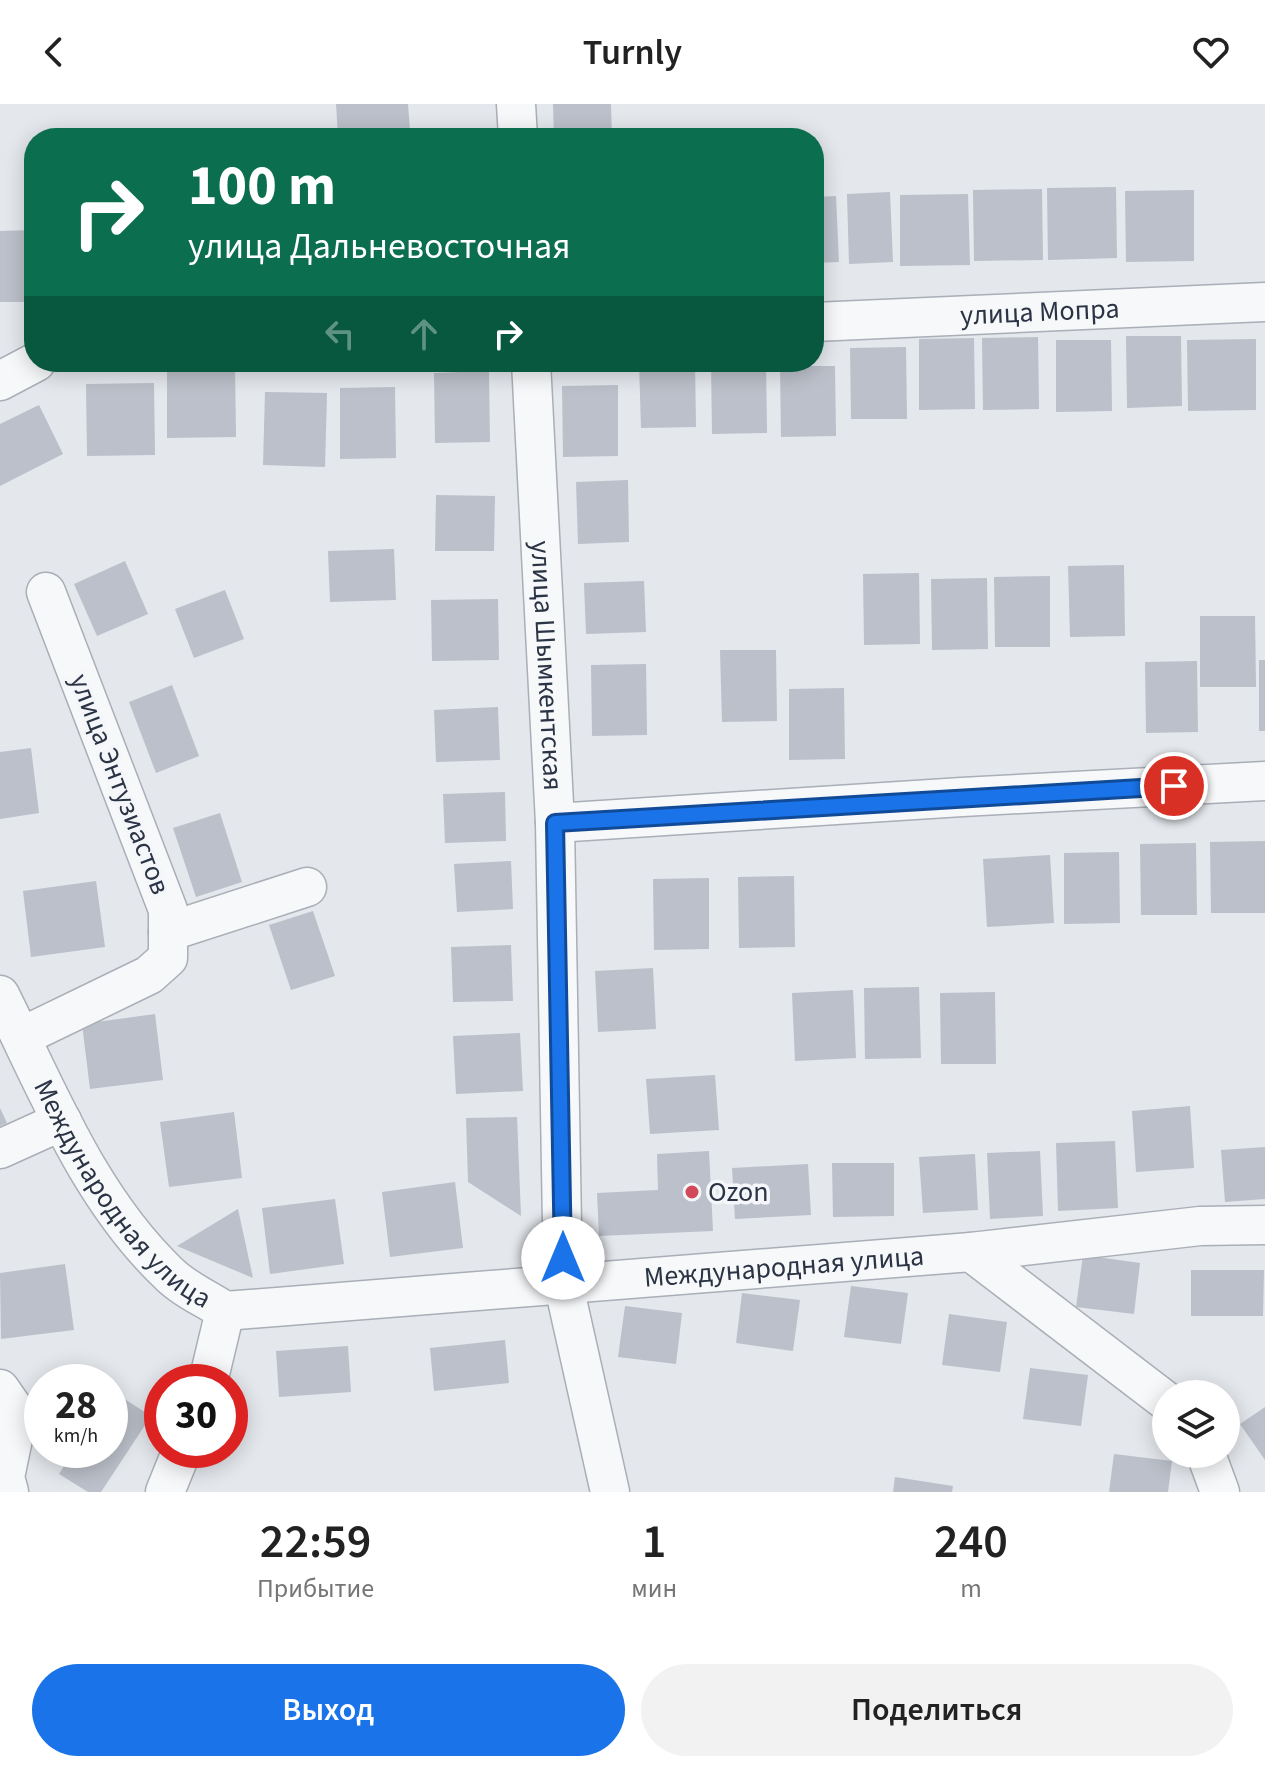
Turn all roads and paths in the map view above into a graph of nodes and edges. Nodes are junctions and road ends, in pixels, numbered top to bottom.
1 (516, 104) edge
2 (517, 128) edge
3 (1265, 302) edge
4 (824, 322) edge
5 (24, 368) edge
6 (532, 372) edge
7 (0, 381) edge
8 (46, 592) dead end
9 (1265, 781) edge
10 (555, 823) junction
11 (307, 887) dead end
12 (168, 932) junction
13 (0, 995) edge
14 (21, 1037) junction
15 (62, 1121) junction
16 (0, 1149) edge
17 (1265, 1225) edge
18 (971, 1252) junction
19 (563, 1282) junction
20 (225, 1311) junction
21 (212, 1364) edge
22 (0, 1389) edge
23 (1152, 1390) edge
24 (175, 1468) edge
25 (1211, 1468) edge
26 (9, 1492) edge
27 (165, 1492) edge
28 (610, 1492) edge
29 (1220, 1492) edge

1 - 2 street
3 - 4 street, улица Мопра
5 - 7 street
6 - 10 street, улица Шымкентская
8 - 12 street, улица Энтузиастов
9 - 10 street
10 - 19 street, улица Шымкентская
11 - 12 street
12 - 14 street, улица Энтузиастов
13 - 14 street, Международная улица
14 - 15 street, Международная улица
15 - 16 street
15 - 20 street, Международная улица
17 - 18 street, Международная улица
18 - 19 street, Международная улица
18 - 23 street
19 - 20 street, Международная улица
19 - 28 street, улица Шымкентская
20 - 21 street
22 - 26 street
24 - 27 street
25 - 29 street

